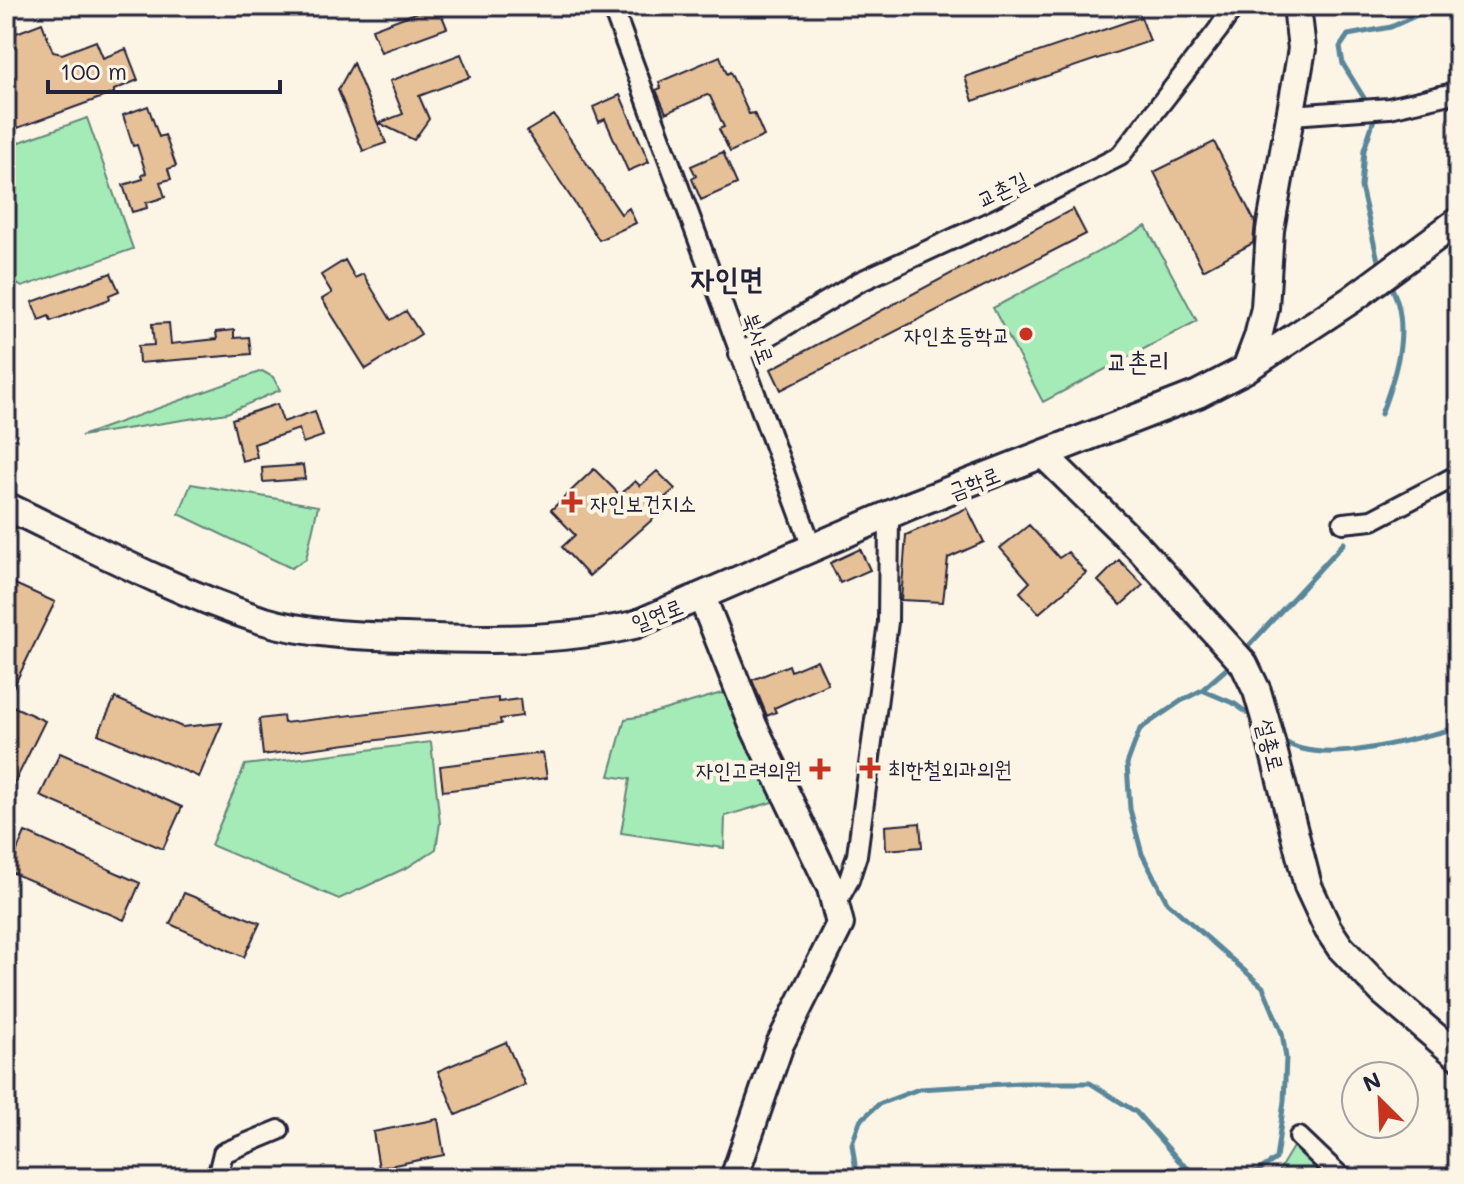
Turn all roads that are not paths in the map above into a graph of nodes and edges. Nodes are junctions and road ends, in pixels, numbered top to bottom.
1 (612, 6) edge
2 (1234, 6) edge
3 (1297, 6) edge
4 (1458, 92) edge
5 (1292, 115) junction
6 (1458, 221) edge
7 (739, 354) junction
8 (1246, 369) junction
9 (1044, 455) junction
10 (1458, 475) edge
11 (8, 512) edge
12 (889, 516) junction
13 (1343, 523) dead end
14 (813, 550) junction
15 (702, 597) junction
16 (836, 904) junction
17 (1458, 1056) edge
18 (279, 1130) dead end
19 (1299, 1137) dead end
20 (217, 1178) edge
21 (734, 1178) edge
22 (1342, 1178) edge

1 - 7 street, 북사로
2 - 7 street, 교촌길
3 - 5 street
4 - 5 street
5 - 8 street
6 - 8 street, 금학로
7 - 14 street, 북사로
8 - 9 street, 금학로
9 - 12 street, 금학로
9 - 17 street, 설총로
10 - 13 street
11 - 15 street, 일연로
12 - 14 street, 금학로
12 - 16 street
14 - 15 street, 금학로
15 - 16 street, 일연로
16 - 21 street, 일연로
18 - 20 street
19 - 22 street

